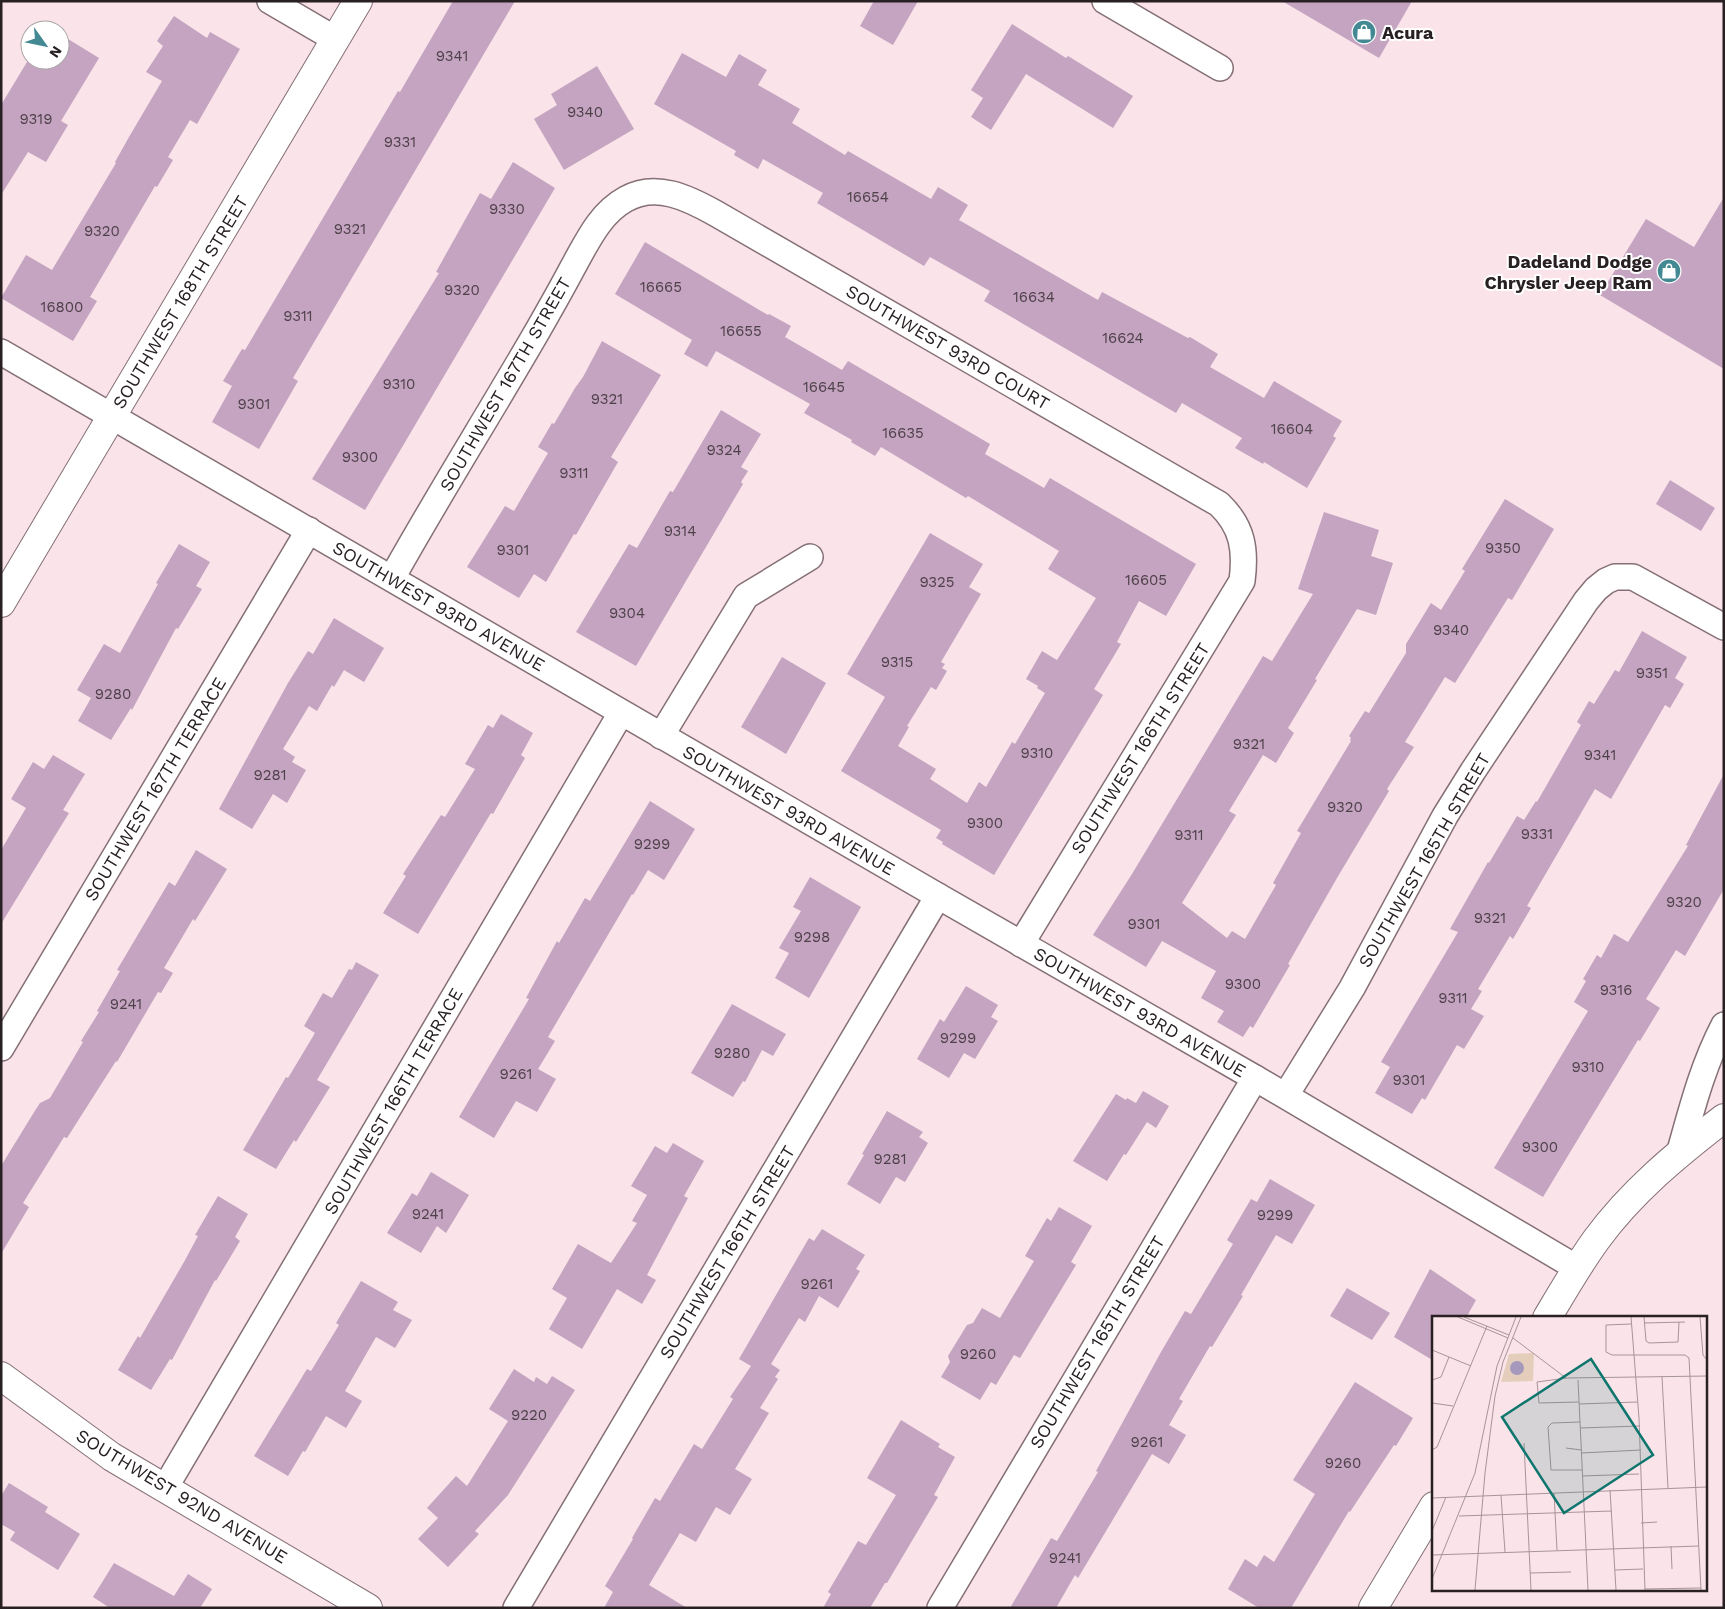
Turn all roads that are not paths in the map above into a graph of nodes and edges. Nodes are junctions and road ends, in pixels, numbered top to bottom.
1 (270, 1) edge
2 (358, 1) edge
3 (1105, 1) edge
4 (335, 39) junction
5 (1220, 68) dead end
6 (626, 198) joint
7 (1, 352) edge
8 (112, 417) junction
9 (309, 530) junction
10 (1244, 547) joint
11 (810, 557) dead end
12 (392, 578) junction
13 (1, 603) edge
14 (1724, 628) edge
15 (621, 713) junction
16 (661, 736) junction
17 (938, 896) junction
18 (1021, 944) junction
19 (1724, 1025) edge
20 (1, 1048) edge
21 (1255, 1078) junction
22 (1286, 1095) junction
23 (1724, 1118) edge
24 (1680, 1151) junction
25 (1577, 1268) junction
26 (1548, 1316) edge
27 (1, 1376) edge
28 (165, 1488) junction
29 (1432, 1509) edge
30 (368, 1608) edge
31 (516, 1608) edge
32 (940, 1608) edge
33 (1373, 1608) edge

1 - 4 street
2 - 4 street, SOUTHWEST 168TH STREET
3 - 5 street
4 - 8 street, SOUTHWEST 168TH STREET
6 - 10 street, SOUTHWEST 93RD COURT
6 - 12 street, SOUTHWEST 167TH STREET
7 - 8 street, SOUTHWEST 93RD AVENUE
8 - 9 street, SOUTHWEST 93RD AVENUE
8 - 13 street, SOUTHWEST 168TH STREET
9 - 12 street, SOUTHWEST 93RD AVENUE
9 - 20 street, SOUTHWEST 167TH TERRACE
10 - 18 street, SOUTHWEST 166TH STREET
11 - 16 street
12 - 15 street, SOUTHWEST 93RD AVENUE
14 - 22 street, SOUTHWEST 165TH STREET
15 - 16 street, SOUTHWEST 93RD AVENUE
15 - 28 street, SOUTHWEST 166TH TERRACE
16 - 17 street, SOUTHWEST 93RD AVENUE
17 - 18 street, SOUTHWEST 93RD AVENUE
17 - 31 street, SOUTHWEST 166TH STREET
18 - 21 street, SOUTHWEST 93RD AVENUE
19 - 24 street
21 - 22 street, SOUTHWEST 93RD AVENUE
21 - 32 street, SOUTHWEST 165TH STREET
22 - 25 street, SOUTHWEST 93RD AVENUE
23 - 24 street
24 - 25 street
25 - 26 street
27 - 28 street, SOUTHWEST 92ND AVENUE
28 - 30 street, SOUTHWEST 92ND AVENUE
29 - 33 street

